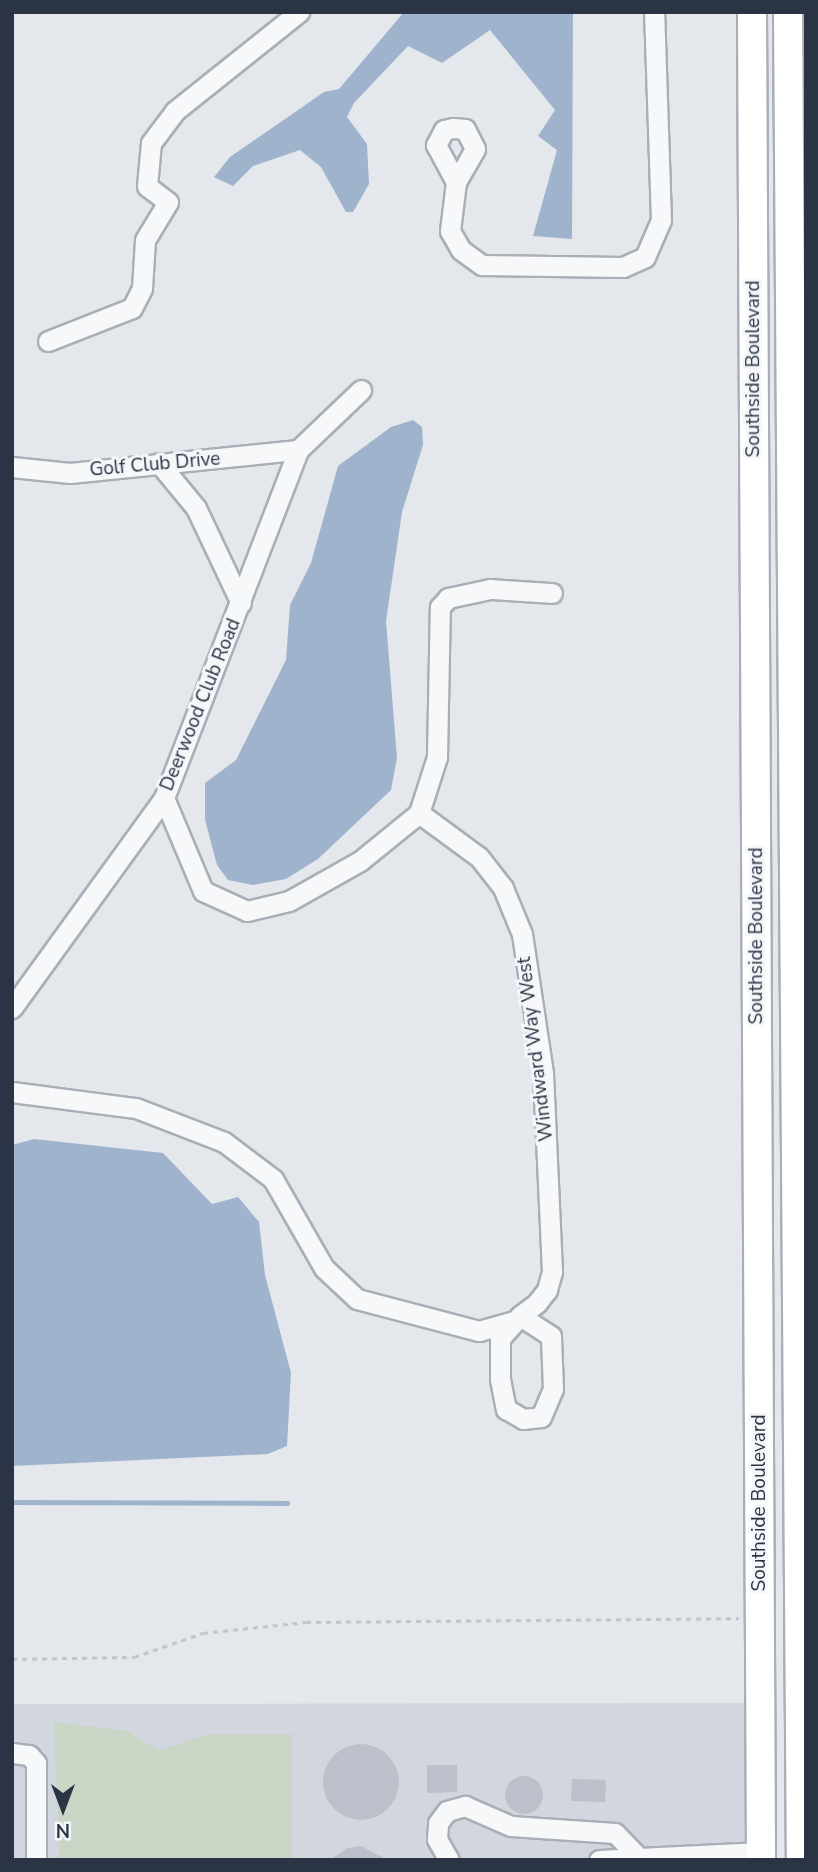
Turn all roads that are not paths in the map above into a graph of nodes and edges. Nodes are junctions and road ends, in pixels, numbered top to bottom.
1 (299, 12) edge
2 (654, 12) edge
3 (752, 12) edge
4 (788, 12) edge
5 (456, 182) dead end
6 (48, 341) dead end
7 (801, 378) edge
8 (361, 390) dead end
9 (754, 408) junction
10 (298, 450) junction
11 (159, 463) junction
12 (12, 467) edge
13 (552, 593) dead end
14 (241, 603) junction
15 (164, 798) junction
16 (419, 813) junction
17 (12, 1008) edge
18 (12, 1092) edge
19 (520, 1317) junction
20 (760, 1687) junction
21 (800, 1689) junction
22 (12, 1753) edge
23 (761, 1856) edge
24 (639, 1858) junction
25 (36, 1860) edge
26 (449, 1860) edge
27 (599, 1860) edge
28 (801, 1860) edge

1 - 6 street
2 - 5 street
3 - 9 highway, Southside Boulevard
4 - 7 highway, Southside Boulevard
7 - 9 highway
7 - 21 highway, Southside Boulevard
8 - 10 street, Deerwood Club Road
9 - 20 highway, Southside Boulevard
10 - 11 street, Golf Club Drive
10 - 14 street, Deerwood Club Road
11 - 12 street, Golf Club Drive
11 - 14 street
13 - 16 street
14 - 15 street, Deerwood Club Road
15 - 16 street
15 - 17 street, Deerwood Club Road
16 - 19 street, Windward Way West
18 - 19 street
19 - 19 street, Windward Way West
20 - 21 highway
20 - 23 highway, Southside Boulevard
21 - 28 highway, Southside Boulevard
22 - 25 street
23 - 24 street
24 - 26 street
24 - 27 street

